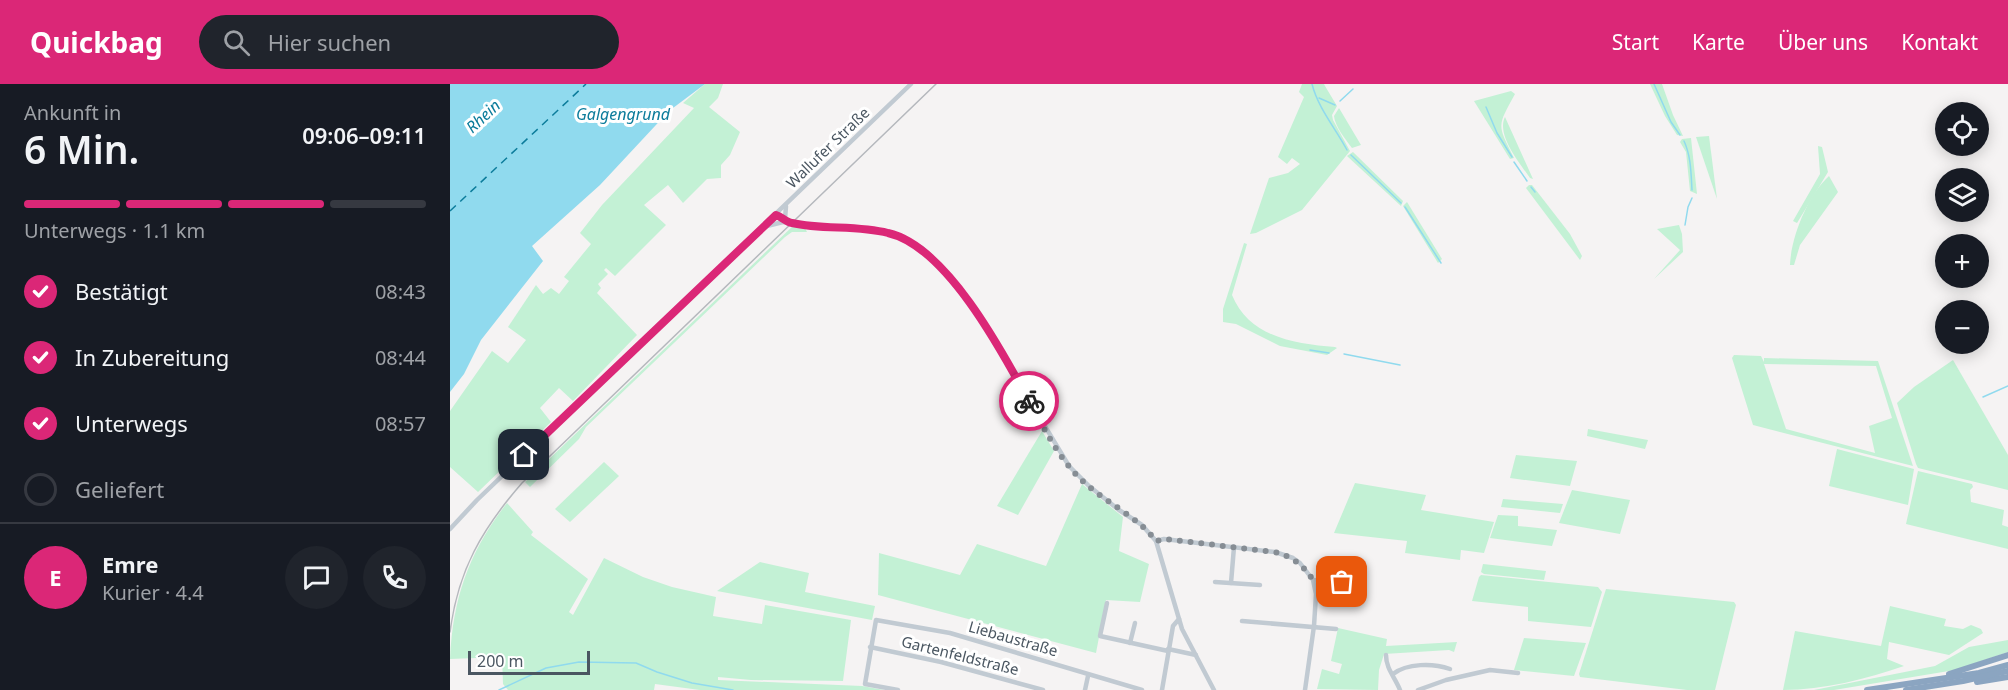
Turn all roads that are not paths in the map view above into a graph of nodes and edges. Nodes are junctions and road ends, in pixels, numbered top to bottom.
1 (911, 84) edge
2 (786, 206) junction
3 (776, 215) junction
4 (785, 221) junction
5 (763, 227) junction
6 (450, 529) edge
7 (1156, 541) junction
8 (1234, 547) junction
9 (1313, 580) junction
10 (1215, 582) dead end
11 (1342, 582) dead end
12 (1231, 583) junction
13 (1260, 585) dead end
14 (1107, 603) dead end
15 (1179, 619) junction
16 (1242, 621) dead end
17 (1135, 623) dead end
18 (1314, 626) junction
19 (1336, 629) dead end
20 (1130, 643) junction
21 (870, 647) junction
22 (1168, 650) junction
23 (1196, 655) junction
24 (2008, 655) edge
25 (1386, 656) dead end
26 (2008, 665) edge
27 (1450, 669) dead end
28 (2008, 671) edge
29 (1518, 673) dead end
30 (1393, 674) junction
31 (1088, 676) junction
32 (2008, 677) edge
33 (1915, 683) junction
34 (1940, 685) junction
35 (898, 690) edge
36 (1043, 690) edge
37 (1085, 690) edge
38 (1142, 690) edge
39 (1162, 690) edge
40 (1214, 690) edge
41 (1305, 690) edge
42 (1400, 690) edge
43 (1418, 690) edge
44 (1867, 690) edge
45 (1906, 690) edge

1 - 2 street, Wallufer Straße
2 - 3 street, Wallufer Straße
2 - 4 street
3 - 4 street
3 - 5 street, Wallufer Straße
4 - 5 street
4 - 7 street
5 - 6 street, Wallufer Straße
7 - 8 street
7 - 15 street
8 - 9 street
8 - 12 street
9 - 11 street
9 - 18 street
10 - 12 street
12 - 13 street
14 - 20 street
15 - 22 street
15 - 23 street
16 - 18 street
17 - 20 street
18 - 19 street
18 - 41 street
20 - 22 street
21 - 31 street, Liebaustraße
21 - 35 street
21 - 36 street, Gartenfeldstraße
22 - 23 street
22 - 39 street
23 - 40 street
24 - 33 highway
25 - 30 street
26 - 33 highway
27 - 30 street
28 - 34 highway
29 - 43 street
30 - 42 street
31 - 37 street
31 - 38 street, Liebaustraße
32 - 34 highway
33 - 44 highway
34 - 45 highway

